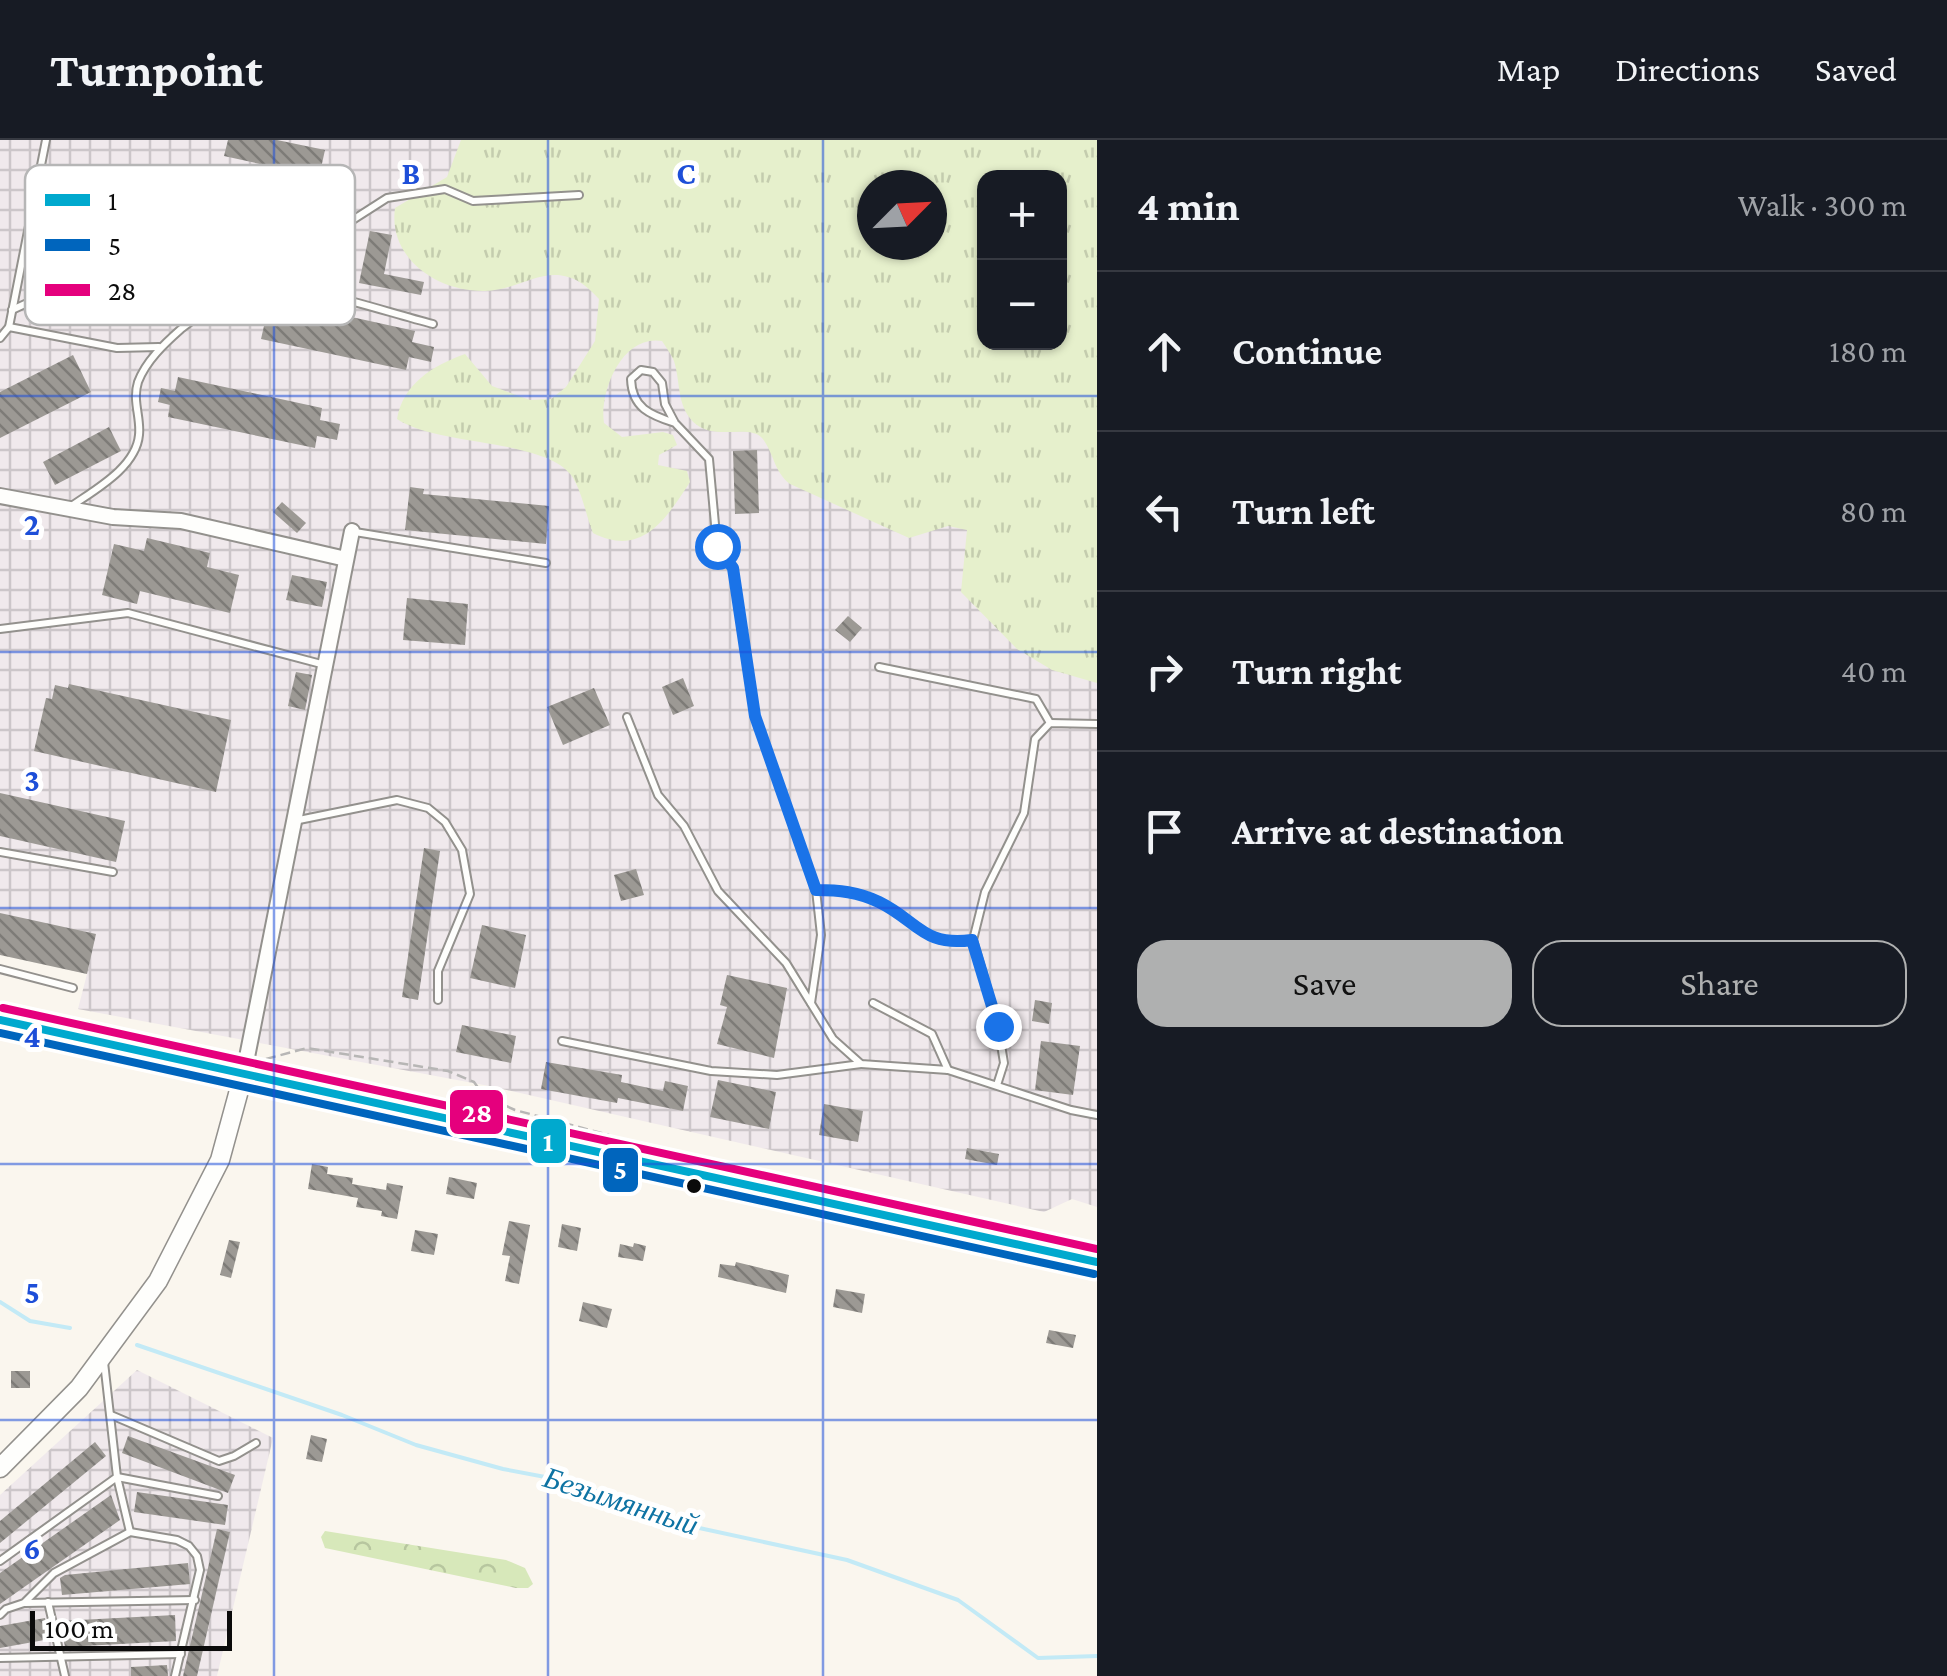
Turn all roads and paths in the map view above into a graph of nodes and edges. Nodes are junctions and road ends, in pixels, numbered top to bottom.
1 (46, 140) edge
2 (41, 165) edge
3 (579, 195) dead end
4 (355, 218) edge
5 (25, 245) edge
6 (25, 304) edge
7 (355, 306) edge
8 (12, 310) junction
9 (433, 324) dead end
10 (186, 325) edge
11 (8, 328) junction
12 (0, 338) edge
13 (159, 347) junction
14 (675, 423) junction
15 (0, 496) edge
16 (68, 509) junction
17 (352, 531) joint
18 (346, 559) junction
19 (546, 563) dead end
20 (0, 629) edge
21 (325, 665) junction
22 (878, 667) dead end
23 (627, 717) dead end
24 (1050, 723) junction
25 (1097, 724) edge
26 (293, 822) junction
27 (0, 852) edge
28 (114, 872) dead end
29 (816, 890) junction
30 (972, 940) junction
31 (0, 970) edge
32 (74, 988) dead end
33 (438, 1000) dead end
34 (811, 1003) junction
35 (873, 1003) dead end
36 (0, 1020) edge
37 (562, 1041) dead end
38 (861, 1064) junction
39 (245, 1065) junction
40 (948, 1070) junction
41 (998, 1085) junction
42 (1097, 1115) edge
43 (618, 1137) dead end
44 (1097, 1262) edge
45 (103, 1356) junction
46 (109, 1414) junction
47 (256, 1443) dead end
48 (0, 1468) edge
49 (117, 1477) junction
50 (218, 1496) dead end
51 (130, 1532) junction
52 (0, 1561) edge
53 (194, 1600) junction
54 (24, 1602) junction
55 (48, 1602) junction
56 (0, 1615) edge
57 (181, 1654) junction
58 (61, 1656) junction
59 (0, 1658) edge
60 (65, 1676) edge
61 (176, 1676) edge

1 - 2 lane
3 - 4 lane
5 - 8 lane
6 - 8 lane
7 - 9 lane
8 - 11 lane
10 - 13 lane
11 - 12 lane
11 - 13 lane
13 - 16 lane
14 - 14 lane
14 - 29 lane
15 - 16 street
16 - 18 street
17 - 18 street
17 - 19 lane
18 - 21 street
20 - 21 lane
21 - 26 street
22 - 24 lane
23 - 34 lane
24 - 25 lane
24 - 30 lane
26 - 33 lane
26 - 39 street
27 - 28 lane
29 - 30 lane
29 - 34 lane
30 - 41 lane
31 - 32 lane
34 - 38 lane
35 - 40 lane
36 - 39 highway
37 - 38 lane
38 - 40 lane
39 - 43 path
39 - 44 highway
39 - 45 street
40 - 41 lane
41 - 42 lane
45 - 46 lane
45 - 48 street
46 - 47 lane
46 - 49 lane
49 - 50 lane
49 - 51 lane
49 - 52 lane
51 - 53 lane
51 - 54 lane
53 - 55 lane
53 - 57 lane
54 - 55 lane
54 - 56 lane
55 - 58 lane
57 - 58 lane
57 - 61 lane
58 - 59 lane
58 - 60 lane

